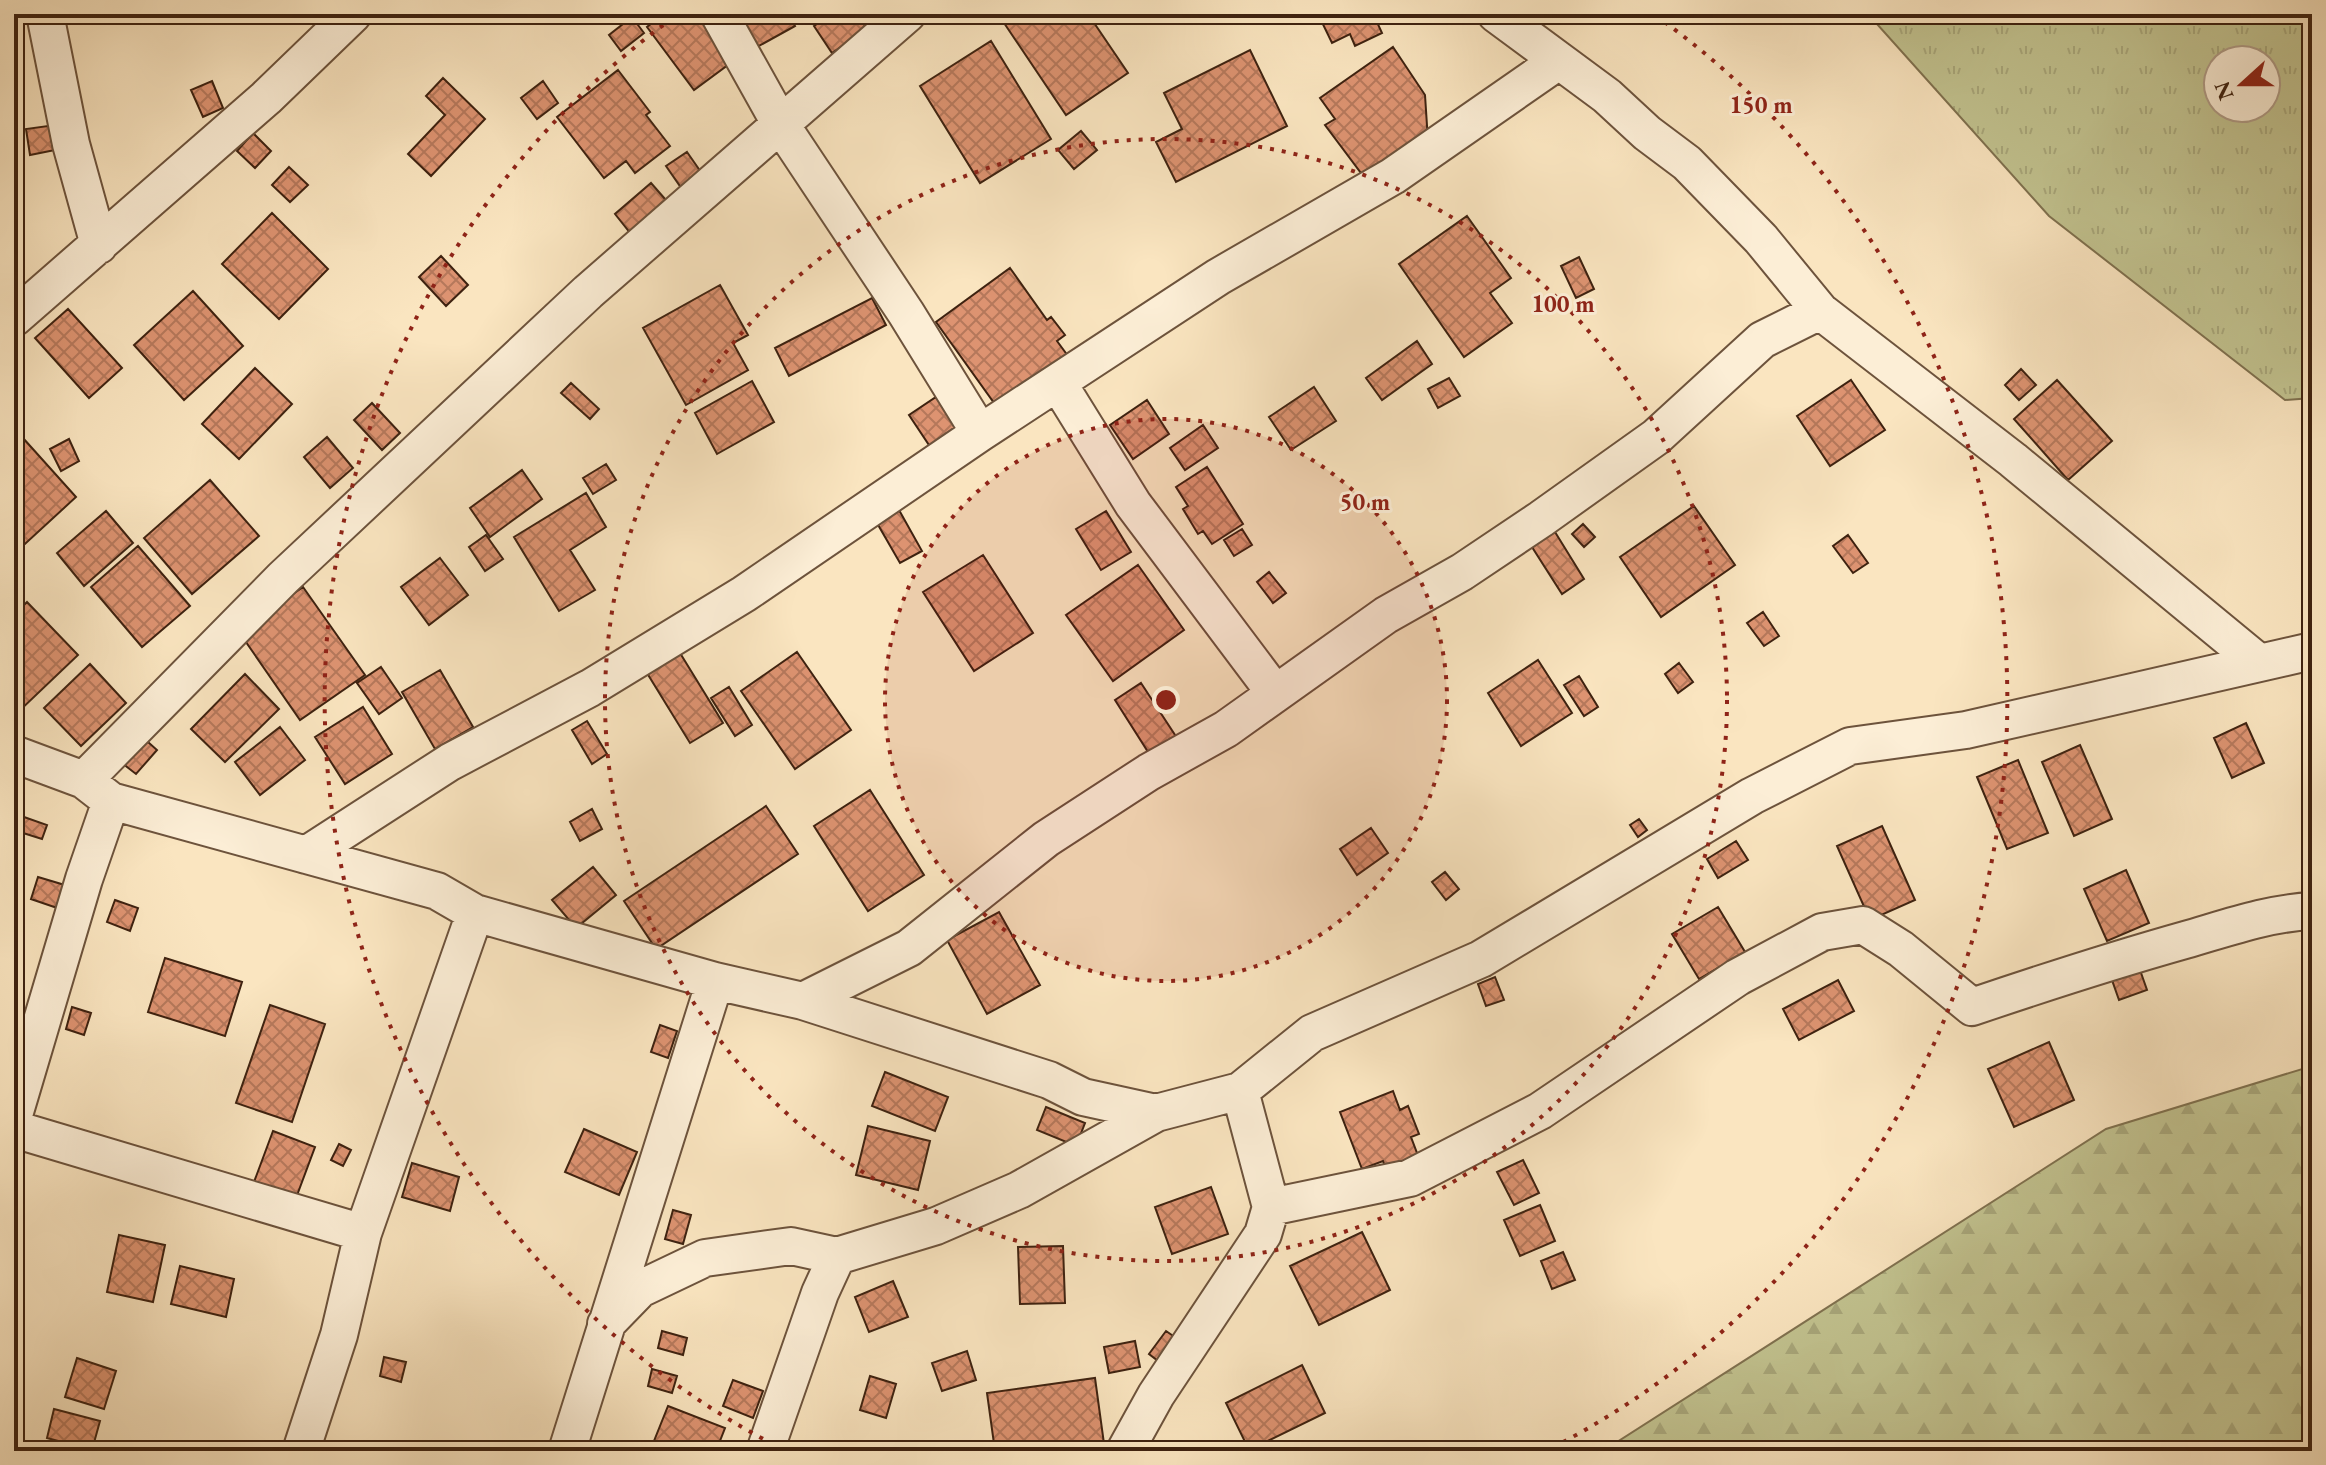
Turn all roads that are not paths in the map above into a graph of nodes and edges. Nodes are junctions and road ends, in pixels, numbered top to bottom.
1 (45, 14) edge
2 (353, 14) edge
3 (719, 14) edge
4 (907, 14) edge
5 (1496, 14) edge
6 (1557, 62) junction
7 (781, 125) junction
8 (99, 245) junction
9 (1820, 311) junction
10 (14, 318) edge
11 (1058, 383) junction
12 (980, 433) junction
13 (2312, 651) edge
14 (2258, 662) junction
15 (1275, 693) junction
16 (14, 754) edge
17 (97, 790) junction
18 (306, 855) junction
19 (2312, 911) edge
20 (475, 913) junction
21 (715, 981) junction
22 (803, 1001) junction
23 (1240, 1091) junction
24 (1156, 1113) junction
25 (14, 1115) edge
26 (14, 1129) edge
27 (1271, 1207) junction
28 (363, 1233) junction
29 (837, 1256) junction
30 (606, 1324) junction
31 (301, 1451) edge
32 (567, 1451) edge
33 (765, 1451) edge
34 (1125, 1451) edge

1 - 8 street
2 - 8 street
3 - 7 street
4 - 7 street
5 - 6 street
6 - 9 street
6 - 11 street
7 - 12 street
7 - 17 street
8 - 10 street
9 - 14 street
9 - 15 street
11 - 12 street
11 - 15 street
12 - 18 street
13 - 14 street
14 - 23 street
15 - 22 street
16 - 17 street
17 - 18 street
17 - 25 street
18 - 20 street
19 - 27 street
20 - 21 street
20 - 28 street
21 - 22 street
21 - 30 street
22 - 24 street
23 - 24 street
23 - 27 street
24 - 29 street
26 - 28 street
27 - 34 street
28 - 31 street
29 - 30 street
29 - 33 street
30 - 32 street

